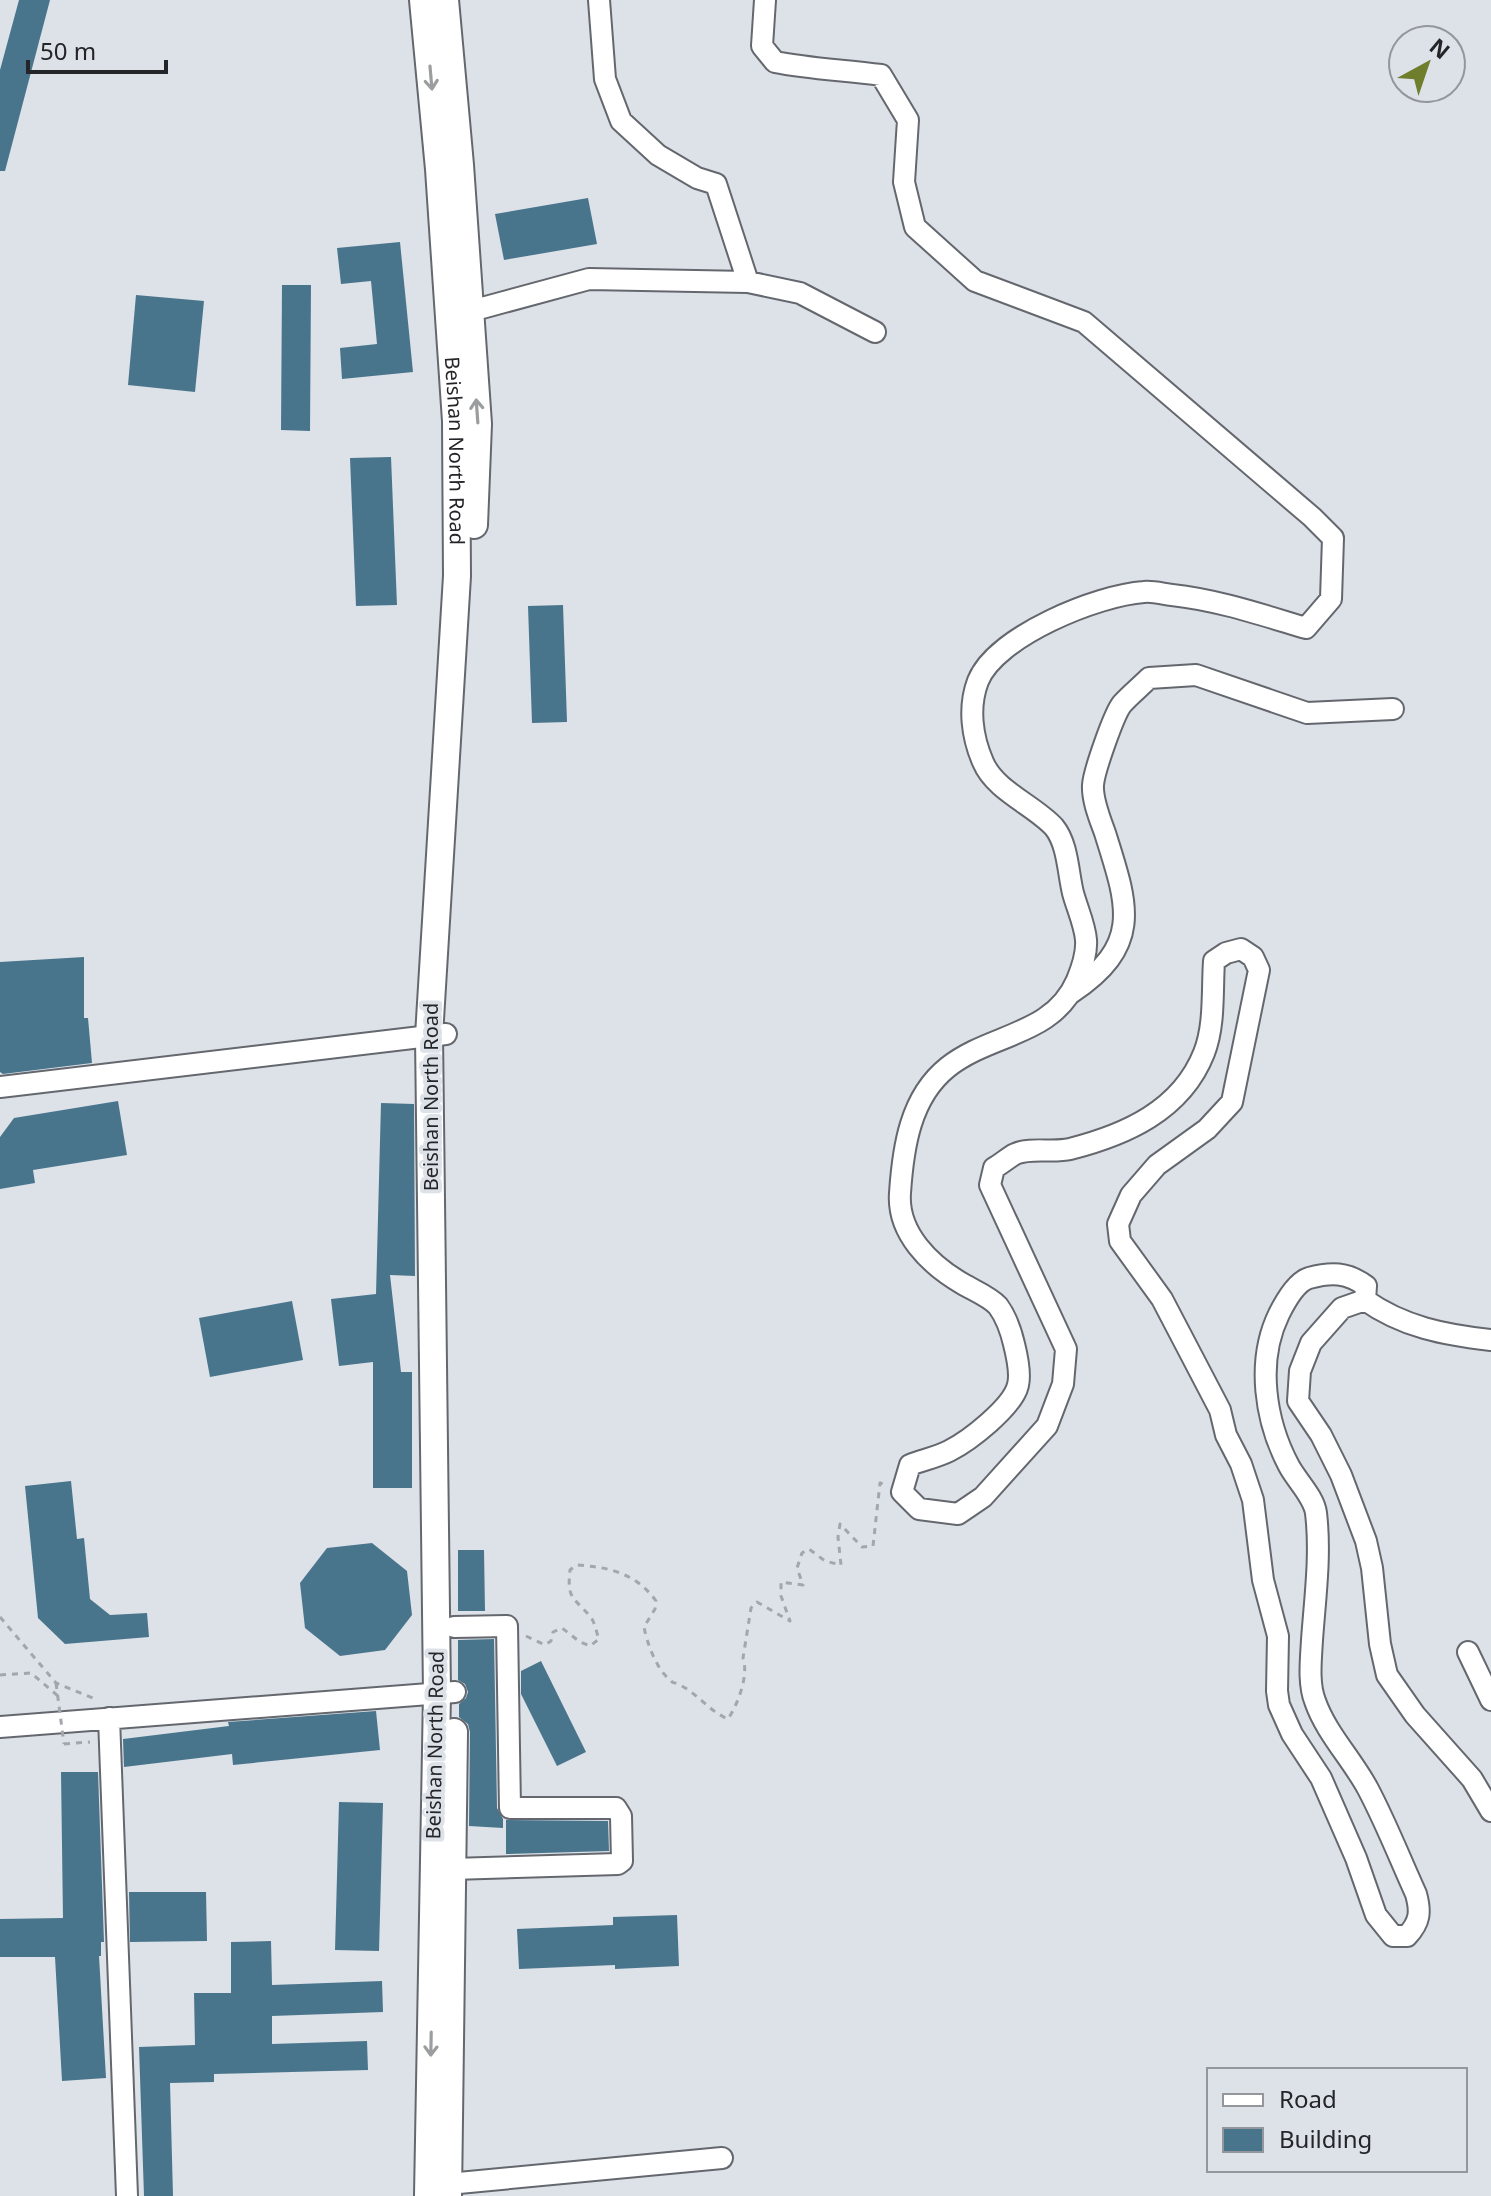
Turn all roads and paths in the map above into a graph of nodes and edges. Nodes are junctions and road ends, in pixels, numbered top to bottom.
1 (423, 0) edge
2 (445, 0) edge
3 (599, 0) edge
4 (765, 0) edge
5 (748, 282) junction
6 (471, 311) junction
7 (875, 332) dead end
8 (1393, 709) dead end
9 (1071, 993) junction
10 (438, 1035) junction
11 (0, 1087) edge
12 (1365, 1300) junction
13 (1491, 1340) edge
14 (902, 1492) junction
15 (0, 1617) edge
16 (507, 1626) junction
17 (454, 1627) junction
18 (1468, 1652) dead end
19 (0, 1675) edge
20 (446, 1693) junction
21 (58, 1696) junction
22 (1491, 1700) edge
23 (109, 1718) junction
24 (1, 1720) edge
25 (110, 1741) junction
26 (1491, 1811) edge
27 (452, 1869) junction
28 (722, 2158) dead end
29 (441, 2192) edge
30 (127, 2196) edge

1 -> 10 main road, Beishan North Road
2 - 6 main road, Beishan North Road
3 - 5 street
4 - 9 street
5 - 6 street
5 - 7 street
10 -> 6 main road, Beishan North Road
8 - 9 street
9 - 14 street
10 - 11 street
10 - 17 main road, Beishan North Road
10 - 20 main road, Beishan North Road
12 - 13 street
12 - 14 street
12 - 26 street
14 - 16 path
15 - 21 path, bridge
16 - 17 street
16 - 27 street
17 - 20 main road, Beishan North Road
18 - 22 street
19 - 21 path
20 - 23 street
20 - 27 main road, Beishan North Road
20 -> 29 main road, Beishan North Road
21 - 25 path, bridge
23 - 24 street
23 - 25 street
25 - 30 street
27 - 29 main road, Beishan North Road
28 - 29 street

